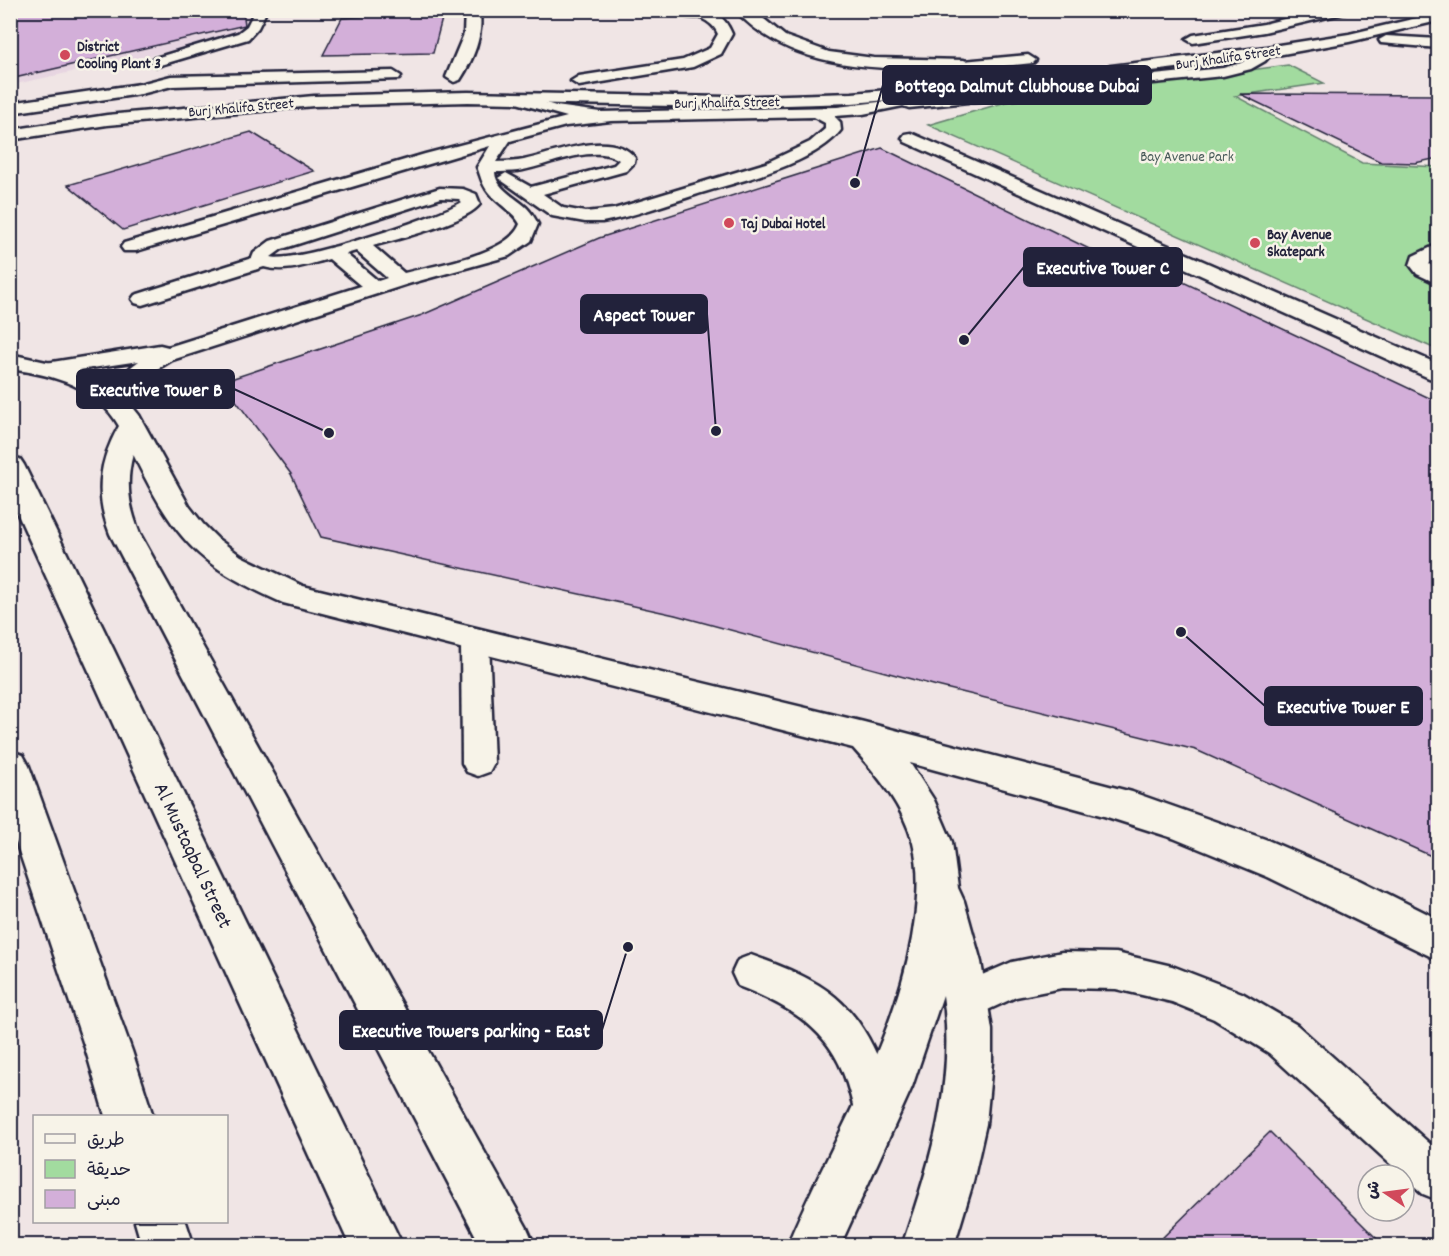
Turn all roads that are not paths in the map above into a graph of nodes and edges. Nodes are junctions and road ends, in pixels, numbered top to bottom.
1 (261, 10) edge
2 (472, 10) edge
3 (669, 10) edge
4 (742, 10) edge
5 (1340, 10) edge
6 (700, 12) edge
7 (1404, 14) edge
8 (1381, 16) dead end
9 (1437, 22) edge
10 (1175, 42) dead end
11 (1438, 44) edge
12 (1272, 51) junction
13 (1038, 59) dead end
14 (157, 62) dead end
15 (964, 65) junction
16 (843, 76) dead end
17 (296, 77) junction
18 (408, 77) dead end
19 (477, 78) dead end
20 (688, 80) dead end
21 (171, 81) junction
22 (929, 92) junction
23 (10, 99) edge
24 (518, 99) junction
25 (540, 107) junction
26 (877, 107) junction
27 (10, 108) edge
28 (812, 111) junction
29 (10, 116) edge
30 (610, 117) junction
31 (107, 120) junction
32 (529, 132) junction
33 (10, 135) edge
34 (828, 136) junction
35 (911, 138) dead end
36 (504, 139) junction
37 (10, 145) edge
38 (765, 151) dead end
39 (485, 167) junction
40 (529, 193) junction
41 (609, 199) dead end
42 (548, 207) junction
43 (391, 208) junction
44 (420, 226) junction
45 (359, 244) junction
46 (130, 247) dead end
47 (1438, 250) edge
48 (332, 252) junction
49 (263, 261) junction
50 (1438, 278) edge
51 (401, 280) junction
52 (374, 288) junction
53 (142, 299) dead end
54 (185, 346) junction
55 (10, 361) edge
56 (52, 368) junction
57 (1438, 373) edge
58 (125, 416) junction
59 (10, 465) edge
60 (475, 641) junction
61 (863, 735) junction
62 (478, 763) dead end
63 (10, 766) edge
64 (939, 887) junction
65 (1438, 940) edge
66 (752, 973) dead end
67 (966, 1001) junction
68 (875, 1113) junction
69 (129, 1115) edge
70 (1438, 1179) edge
71 (162, 1223) edge
72 (168, 1245) edge
73 (377, 1245) edge
74 (509, 1245) edge
75 (813, 1245) edge
76 (928, 1245) edge

1 - 14 lane
2 - 19 street
3 - 6 lane
4 - 15 street
5 - 10 street, Burj Khalifa Street
6 - 20 street, Burj Khalifa Street
7 - 8 street
7 - 9 street
7 - 12 street, Burj Khalifa Street
11 - 12 street
12 - 22 street, Burj Khalifa Street
12 - 26 lane
13 - 15 street
15 - 16 street
17 - 18 street, Burj Khalifa Street
17 - 21 street, Burj Khalifa Street
17 - 29 street
21 - 23 street
21 - 27 street, Burj Khalifa Street
22 - 24 street, Burj Khalifa Street
22 - 26 lane
24 - 25 lane
24 - 31 street, Burj Khalifa Street
25 - 30 lane
25 - 32 lane
26 - 28 lane
28 - 30 lane
28 - 34 lane
30 - 32 lane
31 - 33 street, Burj Khalifa Street
31 - 37 street
32 - 36 lane
34 - 38 lane
34 - 42 lane
35 - 57 street
36 - 39 lane
36 - 46 lane
39 - 40 lane
39 - 40 lane
39 - 51 lane
40 - 42 lane
41 - 42 lane
43 - 44 lane
43 - 44 lane
43 - 49 lane
44 - 45 lane
45 - 48 lane
45 - 51 lane
47 - 50 lane
48 - 49 lane
48 - 52 lane
49 - 53 lane
51 - 52 lane
52 - 54 lane
54 - 56 lane
54 - 58 lane
55 - 56 street
56 - 58 street
58 - 60 street
58 - 74 street
59 - 73 street, Al Mustaqbal Street
60 - 61 street
60 - 62 lane
61 - 64 street
61 - 65 street
63 - 69 street
64 - 67 street
64 - 68 street
66 - 68 lane
67 - 70 lane
67 - 76 street
68 - 75 street
71 - 72 street

